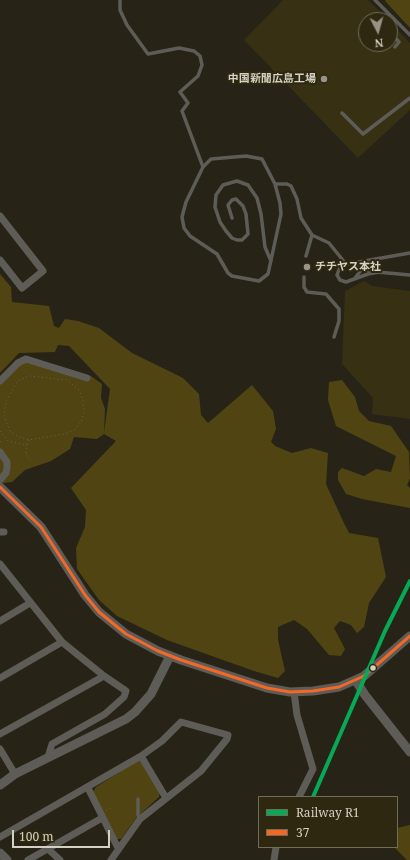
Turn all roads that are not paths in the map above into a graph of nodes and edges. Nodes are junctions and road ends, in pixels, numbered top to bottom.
1 (120, 0) edge
2 (375, 0) edge
3 (410, 35) edge
4 (410, 98) edge
5 (342, 113) dead end
6 (203, 167) junction
7 (275, 184) junction
8 (0, 216) edge
9 (232, 218) dead end
10 (312, 235) junction
11 (410, 253) edge
12 (306, 256) dead end
13 (0, 260) edge
14 (271, 260) junction
15 (374, 261) junction
16 (347, 264) junction
17 (362, 269) junction
18 (380, 272) junction
19 (410, 275) edge
20 (304, 277) dead end
21 (349, 281) junction
22 (334, 337) dead end
23 (87, 378) dead end
24 (0, 381) edge
25 (0, 452) edge
26 (0, 480) edge
27 (0, 487) edge
28 (0, 564) edge
29 (30, 604) junction
30 (0, 621) edge
31 (410, 636) edge
32 (62, 642) junction
33 (170, 656) junction
34 (104, 676) junction
35 (0, 678) edge
36 (356, 681) junction
37 (294, 692) junction
38 (0, 734) edge
39 (0, 749) edge
40 (410, 752) edge
41 (141, 756) junction
42 (48, 757) junction
43 (15, 774) junction
44 (0, 784) edge
45 (88, 788) junction
46 (300, 796) edge
47 (166, 798) junction
48 (138, 800) dead end
49 (102, 818) junction
50 (141, 818) junction
51 (0, 837) edge
52 (118, 848) junction
53 (276, 848) edge
54 (48, 849) junction
55 (0, 853) edge
56 (7, 860) edge
57 (28, 860) edge
58 (60, 860) edge
59 (111, 860) edge
60 (274, 860) edge

1 - 6 lane
2 - 3 lane
4 - 5 lane
6 - 7 lane
6 - 14 lane
7 - 10 lane
7 - 14 lane
8 - 13 street
9 - 14 lane
10 - 12 lane
10 - 16 lane
11 - 15 lane
15 - 16 lane
15 - 17 lane
16 - 17 lane
16 - 21 lane
17 - 18 lane
17 - 21 lane
18 - 19 lane
18 - 21 lane
20 - 22 lane
23 - 24 street
25 - 26 street
27 - 33 street
28 - 29 street
29 - 30 street
29 - 32 street
31 - 36 street
32 - 34 street
32 - 35 street
33 - 37 street
33 - 42 street
34 - 38 street
34 - 42 street
36 - 37 street
36 - 40 street
37 - 46 street
39 - 43 street
41 - 45 street
41 - 47 street
41 - 47 street
42 - 43 street
43 - 44 street
45 - 49 street
45 - 51 street
47 - 50 street
48 - 50 lane
49 - 52 street
49 - 54 street
50 - 52 street
52 - 59 street
53 - 60 street
54 - 57 street
54 - 58 street
55 - 56 street

